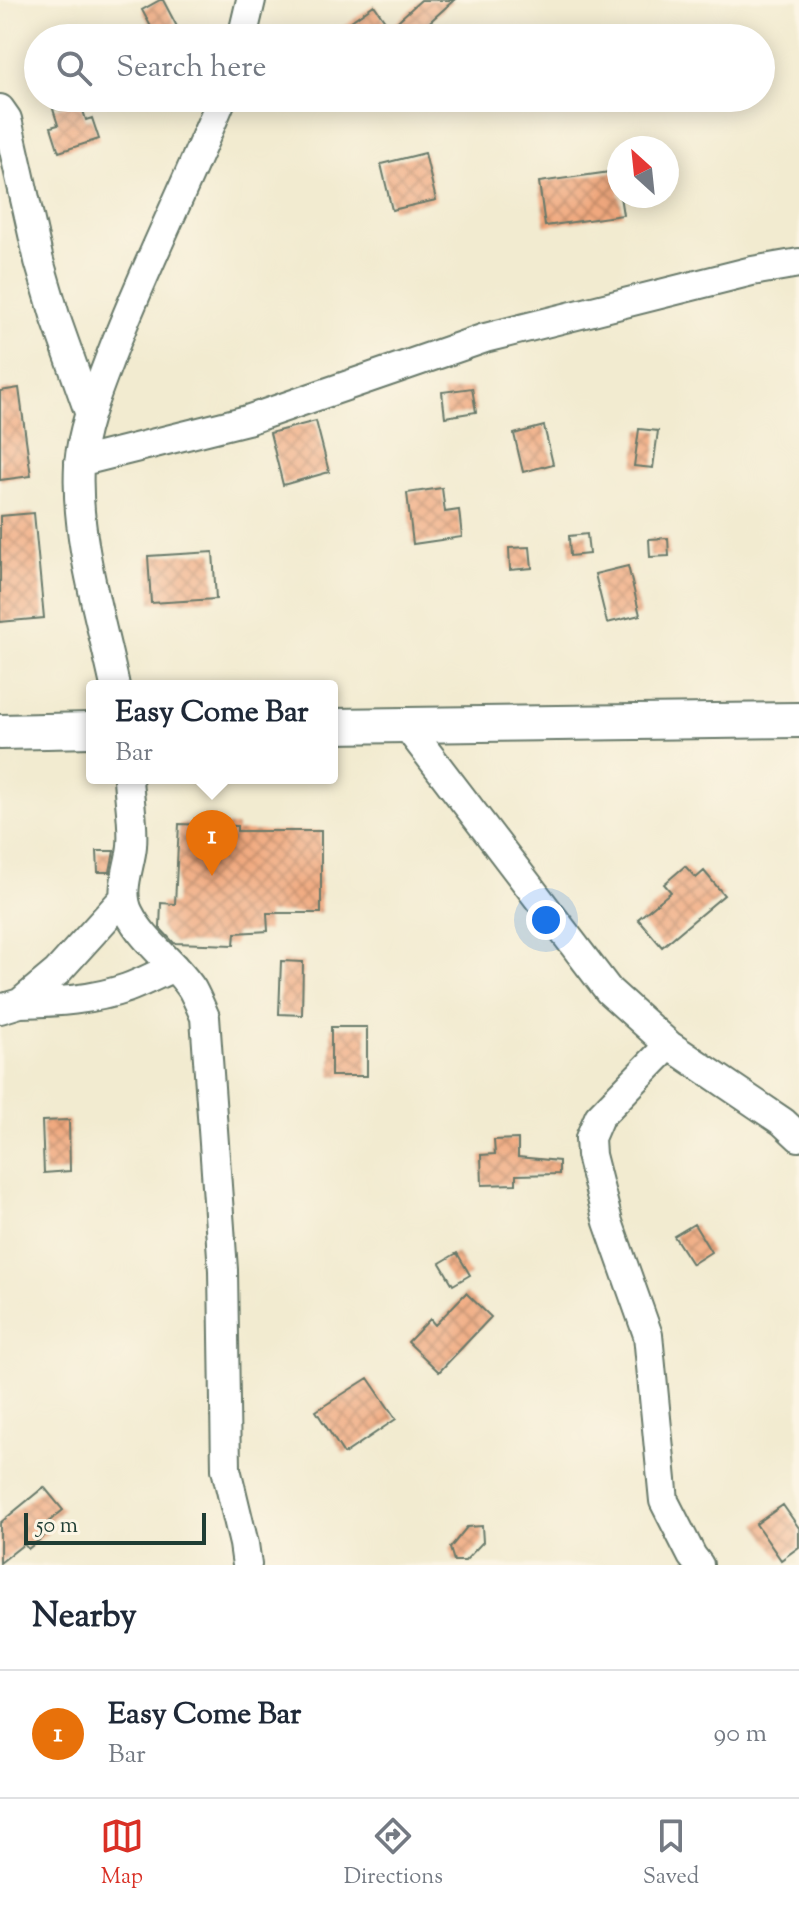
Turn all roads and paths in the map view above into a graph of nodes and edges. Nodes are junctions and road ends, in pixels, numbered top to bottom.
1 (251, 0) edge
2 (245, 24) edge
3 (0, 109) edge
4 (216, 112) edge
5 (6, 146) edge
6 (799, 263) edge
7 (89, 412) junction
8 (79, 462) junction
9 (114, 680) edge
10 (799, 720) edge
11 (406, 725) junction
12 (338, 726) edge
13 (86, 730) edge
14 (0, 732) edge
15 (128, 784) edge
16 (124, 898) junction
17 (174, 967) junction
18 (10, 1006) edge
19 (669, 1045) junction
20 (799, 1137) edge
21 (247, 1565) edge
22 (699, 1565) edge

1 - 2 street
3 - 5 street
4 - 7 street
5 - 7 street
6 - 8 street
7 - 8 street
8 - 9 street
10 - 11 main road
11 - 12 main road
11 - 19 street
13 - 14 main road
15 - 16 street
16 - 17 street
16 - 18 street
17 - 18 street
17 - 21 street
19 - 20 street
19 - 22 street

